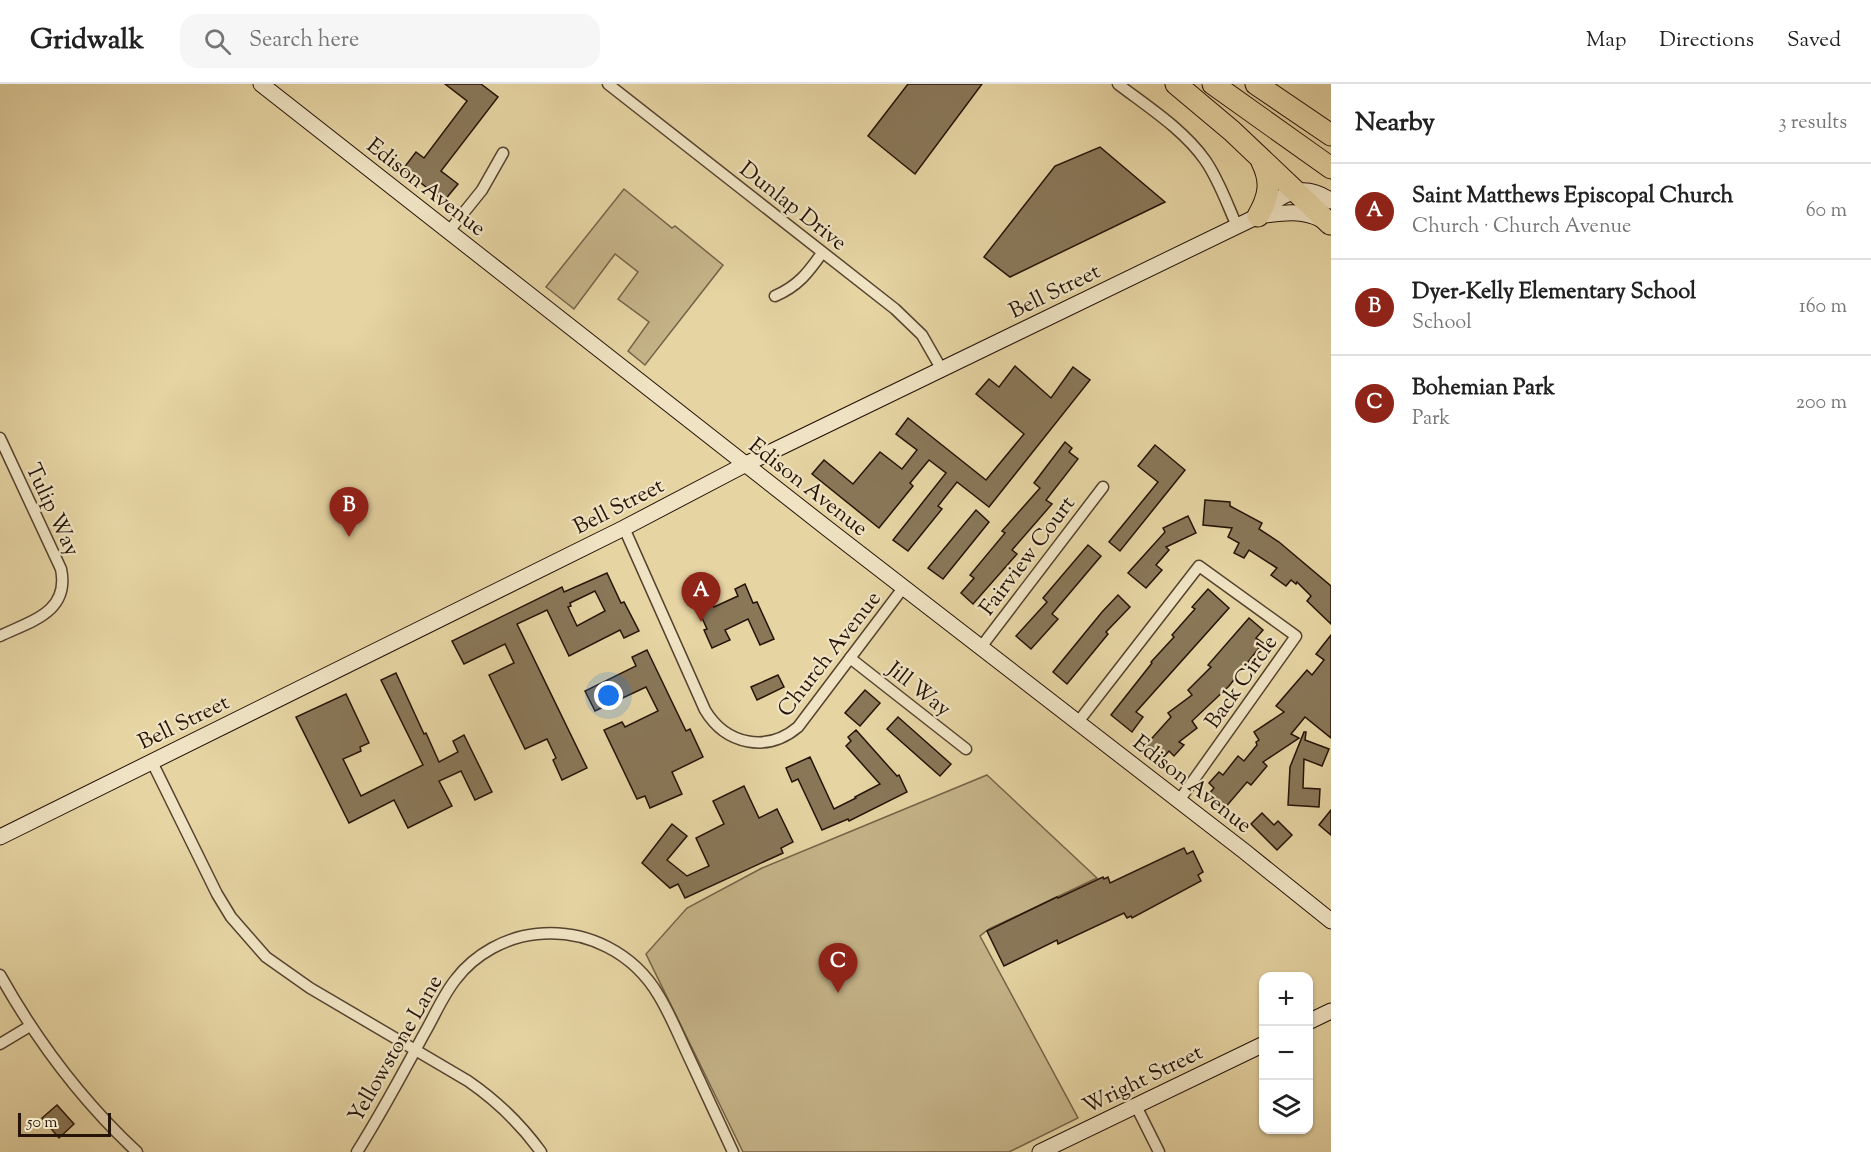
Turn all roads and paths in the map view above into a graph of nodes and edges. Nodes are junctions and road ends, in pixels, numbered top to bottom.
1 (261, 84) edge
2 (608, 84) edge
3 (1118, 84) edge
4 (1176, 84) edge
5 (1213, 84) edge
6 (1256, 84) edge
7 (1331, 135) edge
8 (503, 153) dead end
9 (1260, 159) junction
10 (1331, 168) edge
11 (1295, 192) junction
12 (1331, 201) edge
13 (1258, 216) junction
14 (1330, 224) edge
15 (1237, 226) junction
16 (449, 231) junction
17 (822, 253) junction
18 (775, 296) dead end
19 (942, 370) junction
20 (0, 438) edge
21 (746, 464) junction
22 (1102, 487) dead end
23 (624, 528) junction
24 (903, 588) junction
25 (0, 636) edge
26 (981, 647) junction
27 (850, 658) junction
28 (1078, 722) junction
29 (966, 749) dead end
30 (152, 762) junction
31 (1178, 802) junction
32 (0, 837) edge
33 (1331, 921) edge
34 (0, 975) edge
35 (1331, 1011) edge
36 (1313, 1020) edge
37 (30, 1026) junction
38 (0, 1044) edge
39 (1259, 1046) edge
40 (415, 1049) junction
41 (1136, 1106) junction
42 (136, 1152) edge
43 (357, 1152) edge
44 (541, 1152) edge
45 (733, 1152) edge
46 (1040, 1152) edge
47 (1159, 1152) edge

1 - 16 street, Edison Avenue
2 - 17 street, Dunlap Drive
3 - 15 street
4 - 9 highway
5 - 10 highway
6 - 7 highway
8 - 16 street
9 - 11 highway
9 - 13 highway
11 - 12 street
11 - 13 street, Bell Street
11 - 14 highway
13 - 14 street, Bell Street
13 - 15 street, Bell Street
15 - 19 street, Bell Street
16 - 21 street, Edison Avenue
17 - 18 street
17 - 19 street, Dunlap Drive
19 - 21 street, Bell Street
20 - 25 street, Tulip Way
21 - 23 street, Bell Street
21 - 24 street, Edison Avenue
22 - 26 street, Fairview Court
23 - 27 street, Church Avenue
23 - 30 street, Bell Street
24 - 26 street, Edison Avenue
24 - 27 street, Church Avenue
26 - 28 street, Edison Avenue
27 - 29 street, Jill Way
28 - 31 street, Edison Avenue
28 - 31 street, Back Circle
30 - 32 street, Bell Street
30 - 40 street
31 - 33 street, Edison Avenue
34 - 37 street
35 - 36 street
37 - 38 street
37 - 42 street
39 - 41 street, Wright Street
40 - 43 street, Yellowstone Lane
40 - 44 street
40 - 45 street, Yellowstone Lane
41 - 46 street, Wright Street
41 - 47 street

